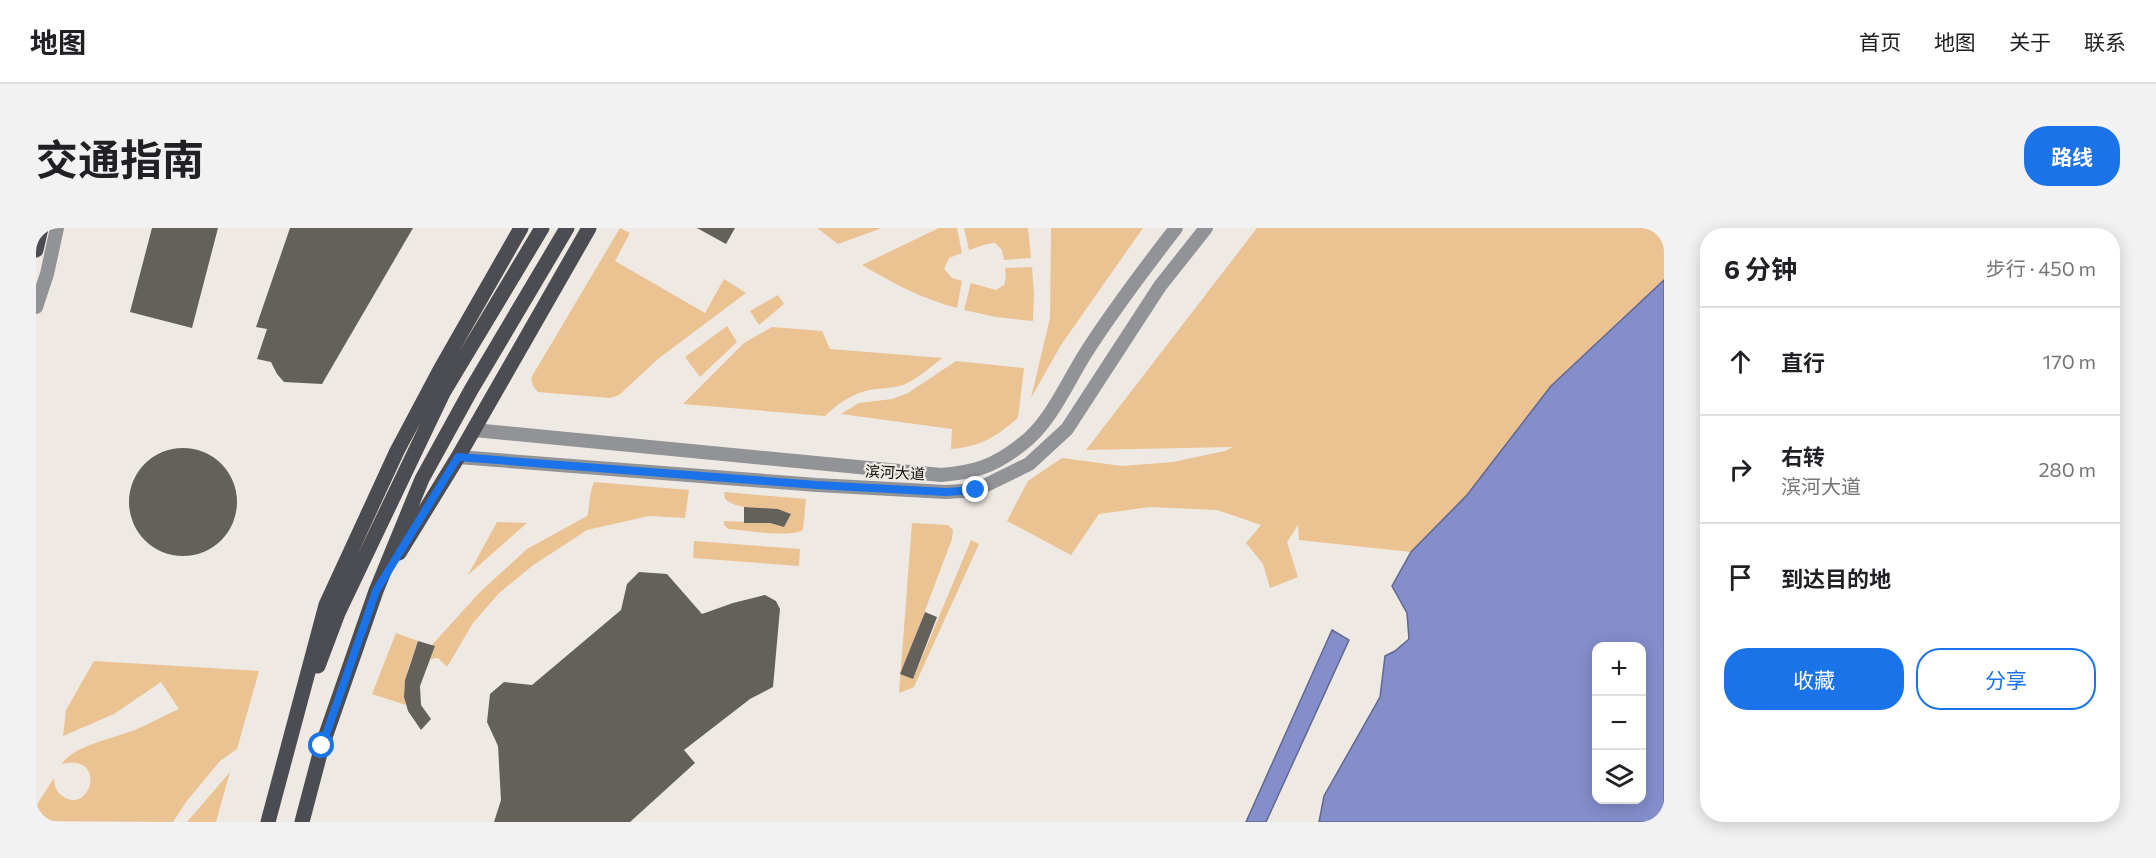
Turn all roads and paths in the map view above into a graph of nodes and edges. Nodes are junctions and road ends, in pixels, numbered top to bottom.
1 (41, 228) edge
2 (57, 228) edge
3 (521, 228) edge
4 (542, 228) edge
5 (567, 228) edge
6 (590, 228) edge
7 (1176, 228) edge
8 (1206, 228) edge
9 (36, 250) edge
10 (36, 307) edge
11 (474, 430) junction
12 (458, 457) junction
13 (376, 591) junction
14 (288, 748) junction
15 (268, 822) edge
16 (302, 822) edge

1 - 9 main road
2 - 10 street
3 - 14 main road
4 - 14 main road
5 - 13 main road
6 - 11 main road
7 - 11 street, 滨河大道
8 - 12 street, 滨河大道
11 - 12 main road
12 - 13 main road
13 - 16 main road
14 - 15 main road

